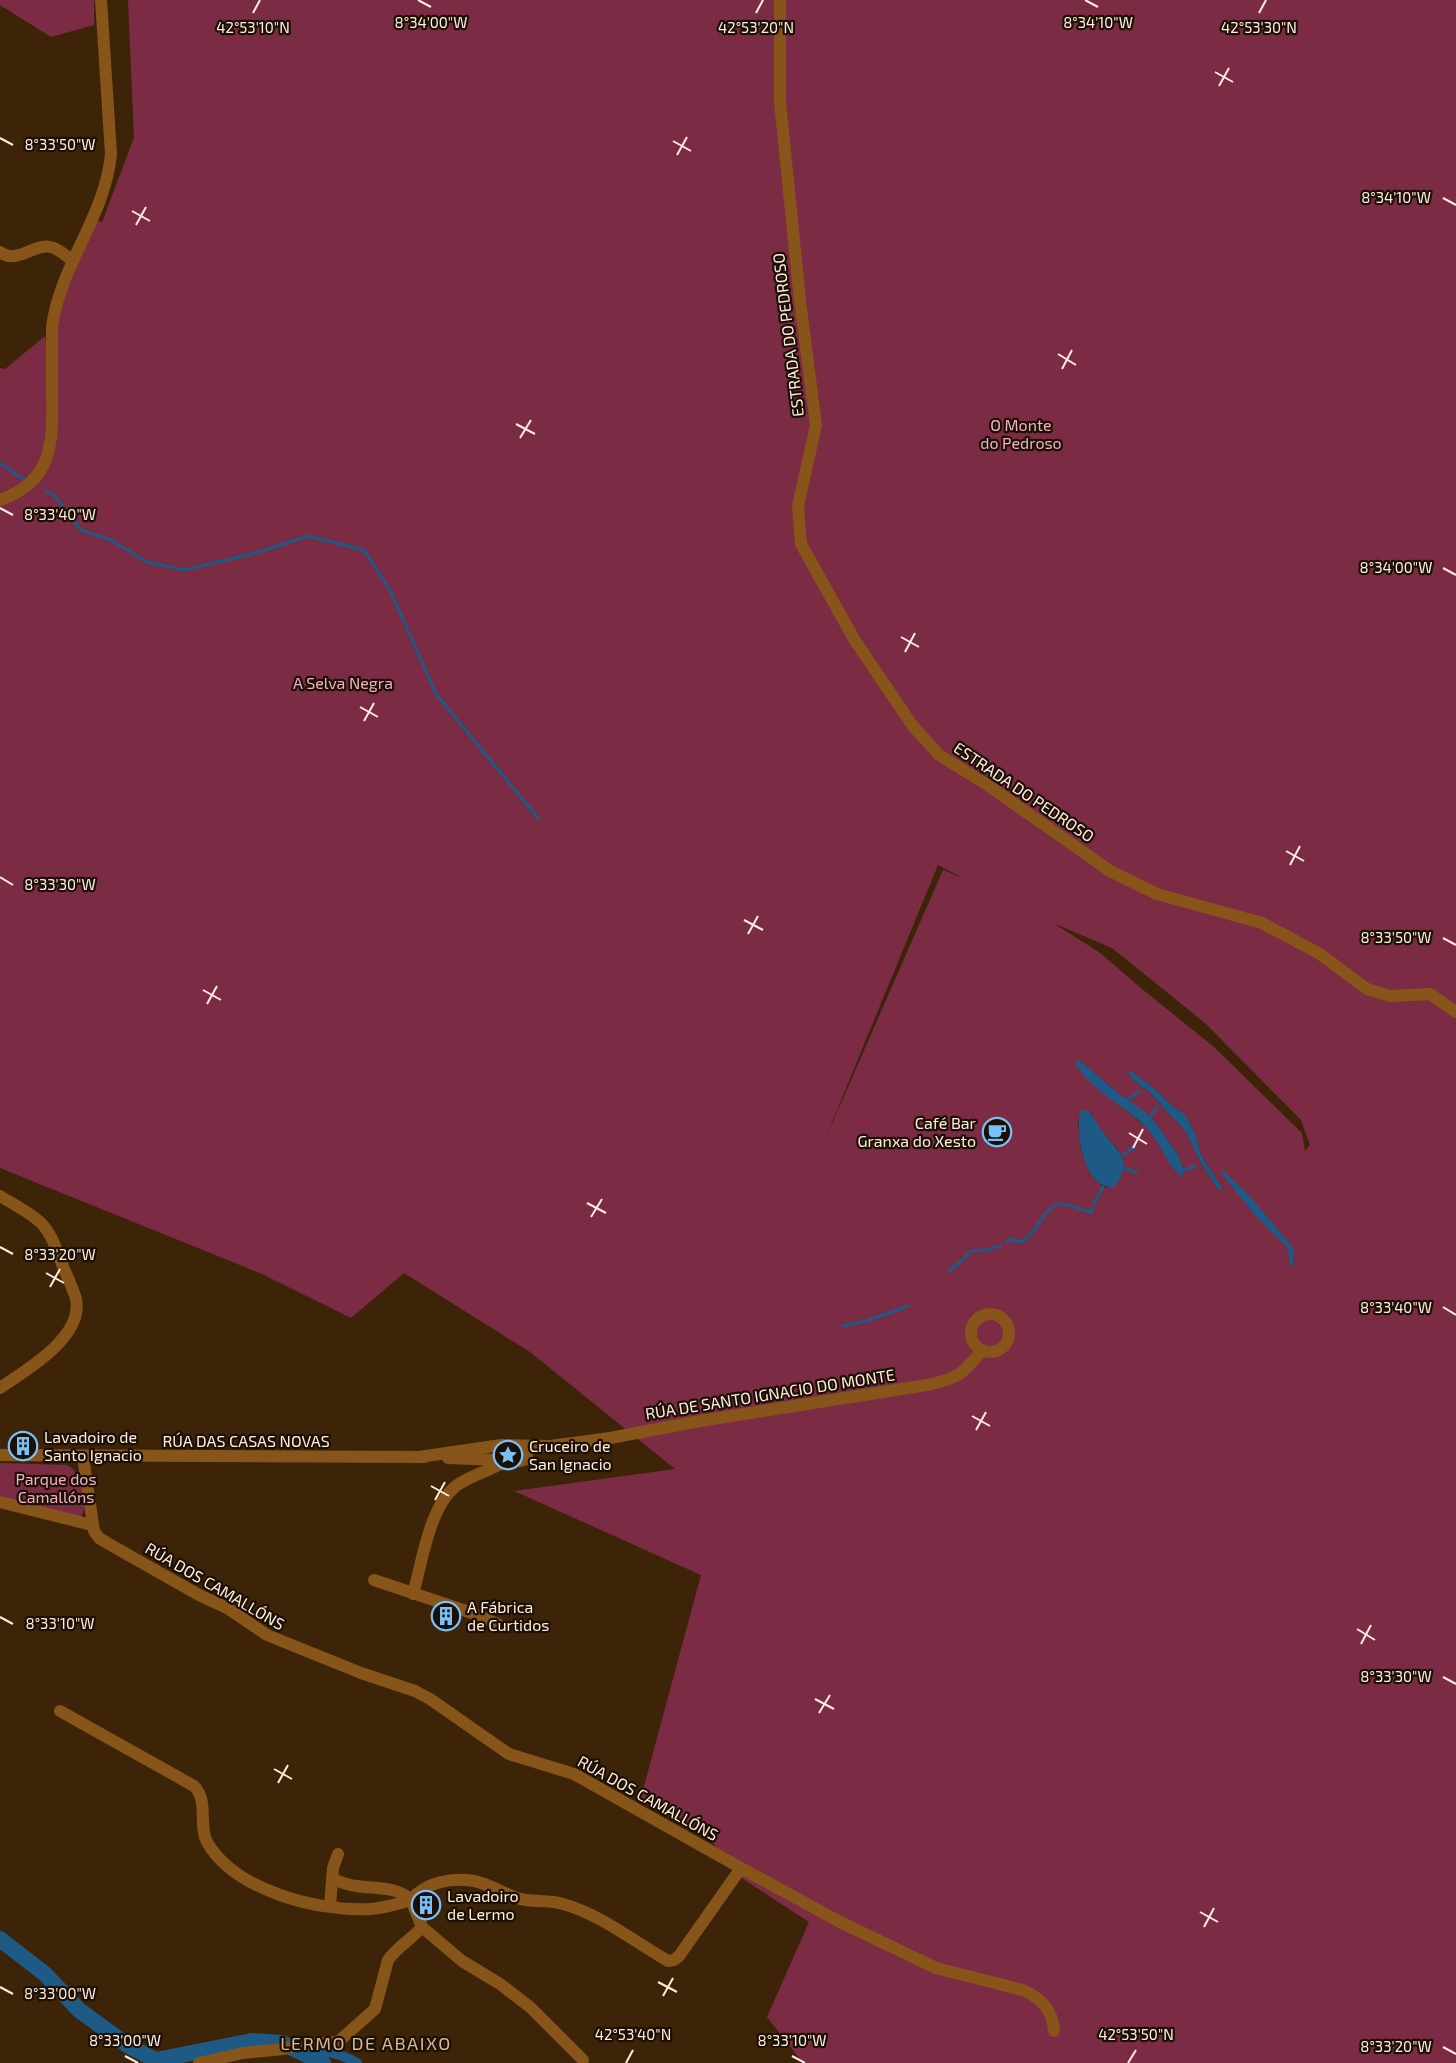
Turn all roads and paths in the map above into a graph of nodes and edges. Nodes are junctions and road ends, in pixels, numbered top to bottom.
1 (101, 0) edge
2 (780, 0) edge
3 (0, 252) edge
4 (72, 260) junction
5 (0, 500) edge
6 (1456, 1012) edge
7 (0, 1196) edge
8 (982, 1350) dead end
9 (0, 1388) edge
10 (530, 1446) junction
11 (550, 1446) junction
12 (0, 1455) edge
13 (83, 1457) junction
14 (419, 1457) junction
15 (526, 1459) junction
16 (506, 1461) junction
17 (0, 1502) edge
18 (92, 1525) junction
19 (374, 1580) dead end
20 (413, 1594) junction
21 (498, 1623) dead end
22 (60, 1712) dead end
23 (338, 1854) dead end
24 (741, 1868) junction
25 (333, 1879) junction
26 (411, 1900) junction
27 (330, 1906) junction
28 (422, 1927) junction
29 (1054, 2031) dead end
30 (583, 2060) dead end
31 (199, 2063) edge

1 - 4 street
2 - 6 street, ESTRADA DO PEDROSO
3 - 4 street
4 - 5 street
7 - 9 street
8 - 11 street, RÚA DE SANTO IGNACIO DO MONTE
10 - 11 street, RÚA DAS CASAS NOVAS
10 - 14 street, RÚA DAS CASAS NOVAS
10 - 15 street
11 - 15 street, RÚA DAS CASAS NOVAS
12 - 13 street, RÚA DAS CASAS NOVAS
13 - 14 street, RÚA DAS CASAS NOVAS
13 - 18 street
14 - 16 street, RÚA DAS CASAS NOVAS
15 - 16 street, RÚA DAS CASAS NOVAS
16 - 20 street
17 - 18 street
18 - 24 street, RÚA DOS CAMALLÓNS
19 - 20 street
20 - 21 street
22 - 27 street
23 - 25 street
24 - 26 street
24 - 29 street, RÚA DOS CAMALLÓNS
25 - 26 street
25 - 27 street
26 - 27 street
26 - 28 street
28 - 30 street
28 - 31 street

